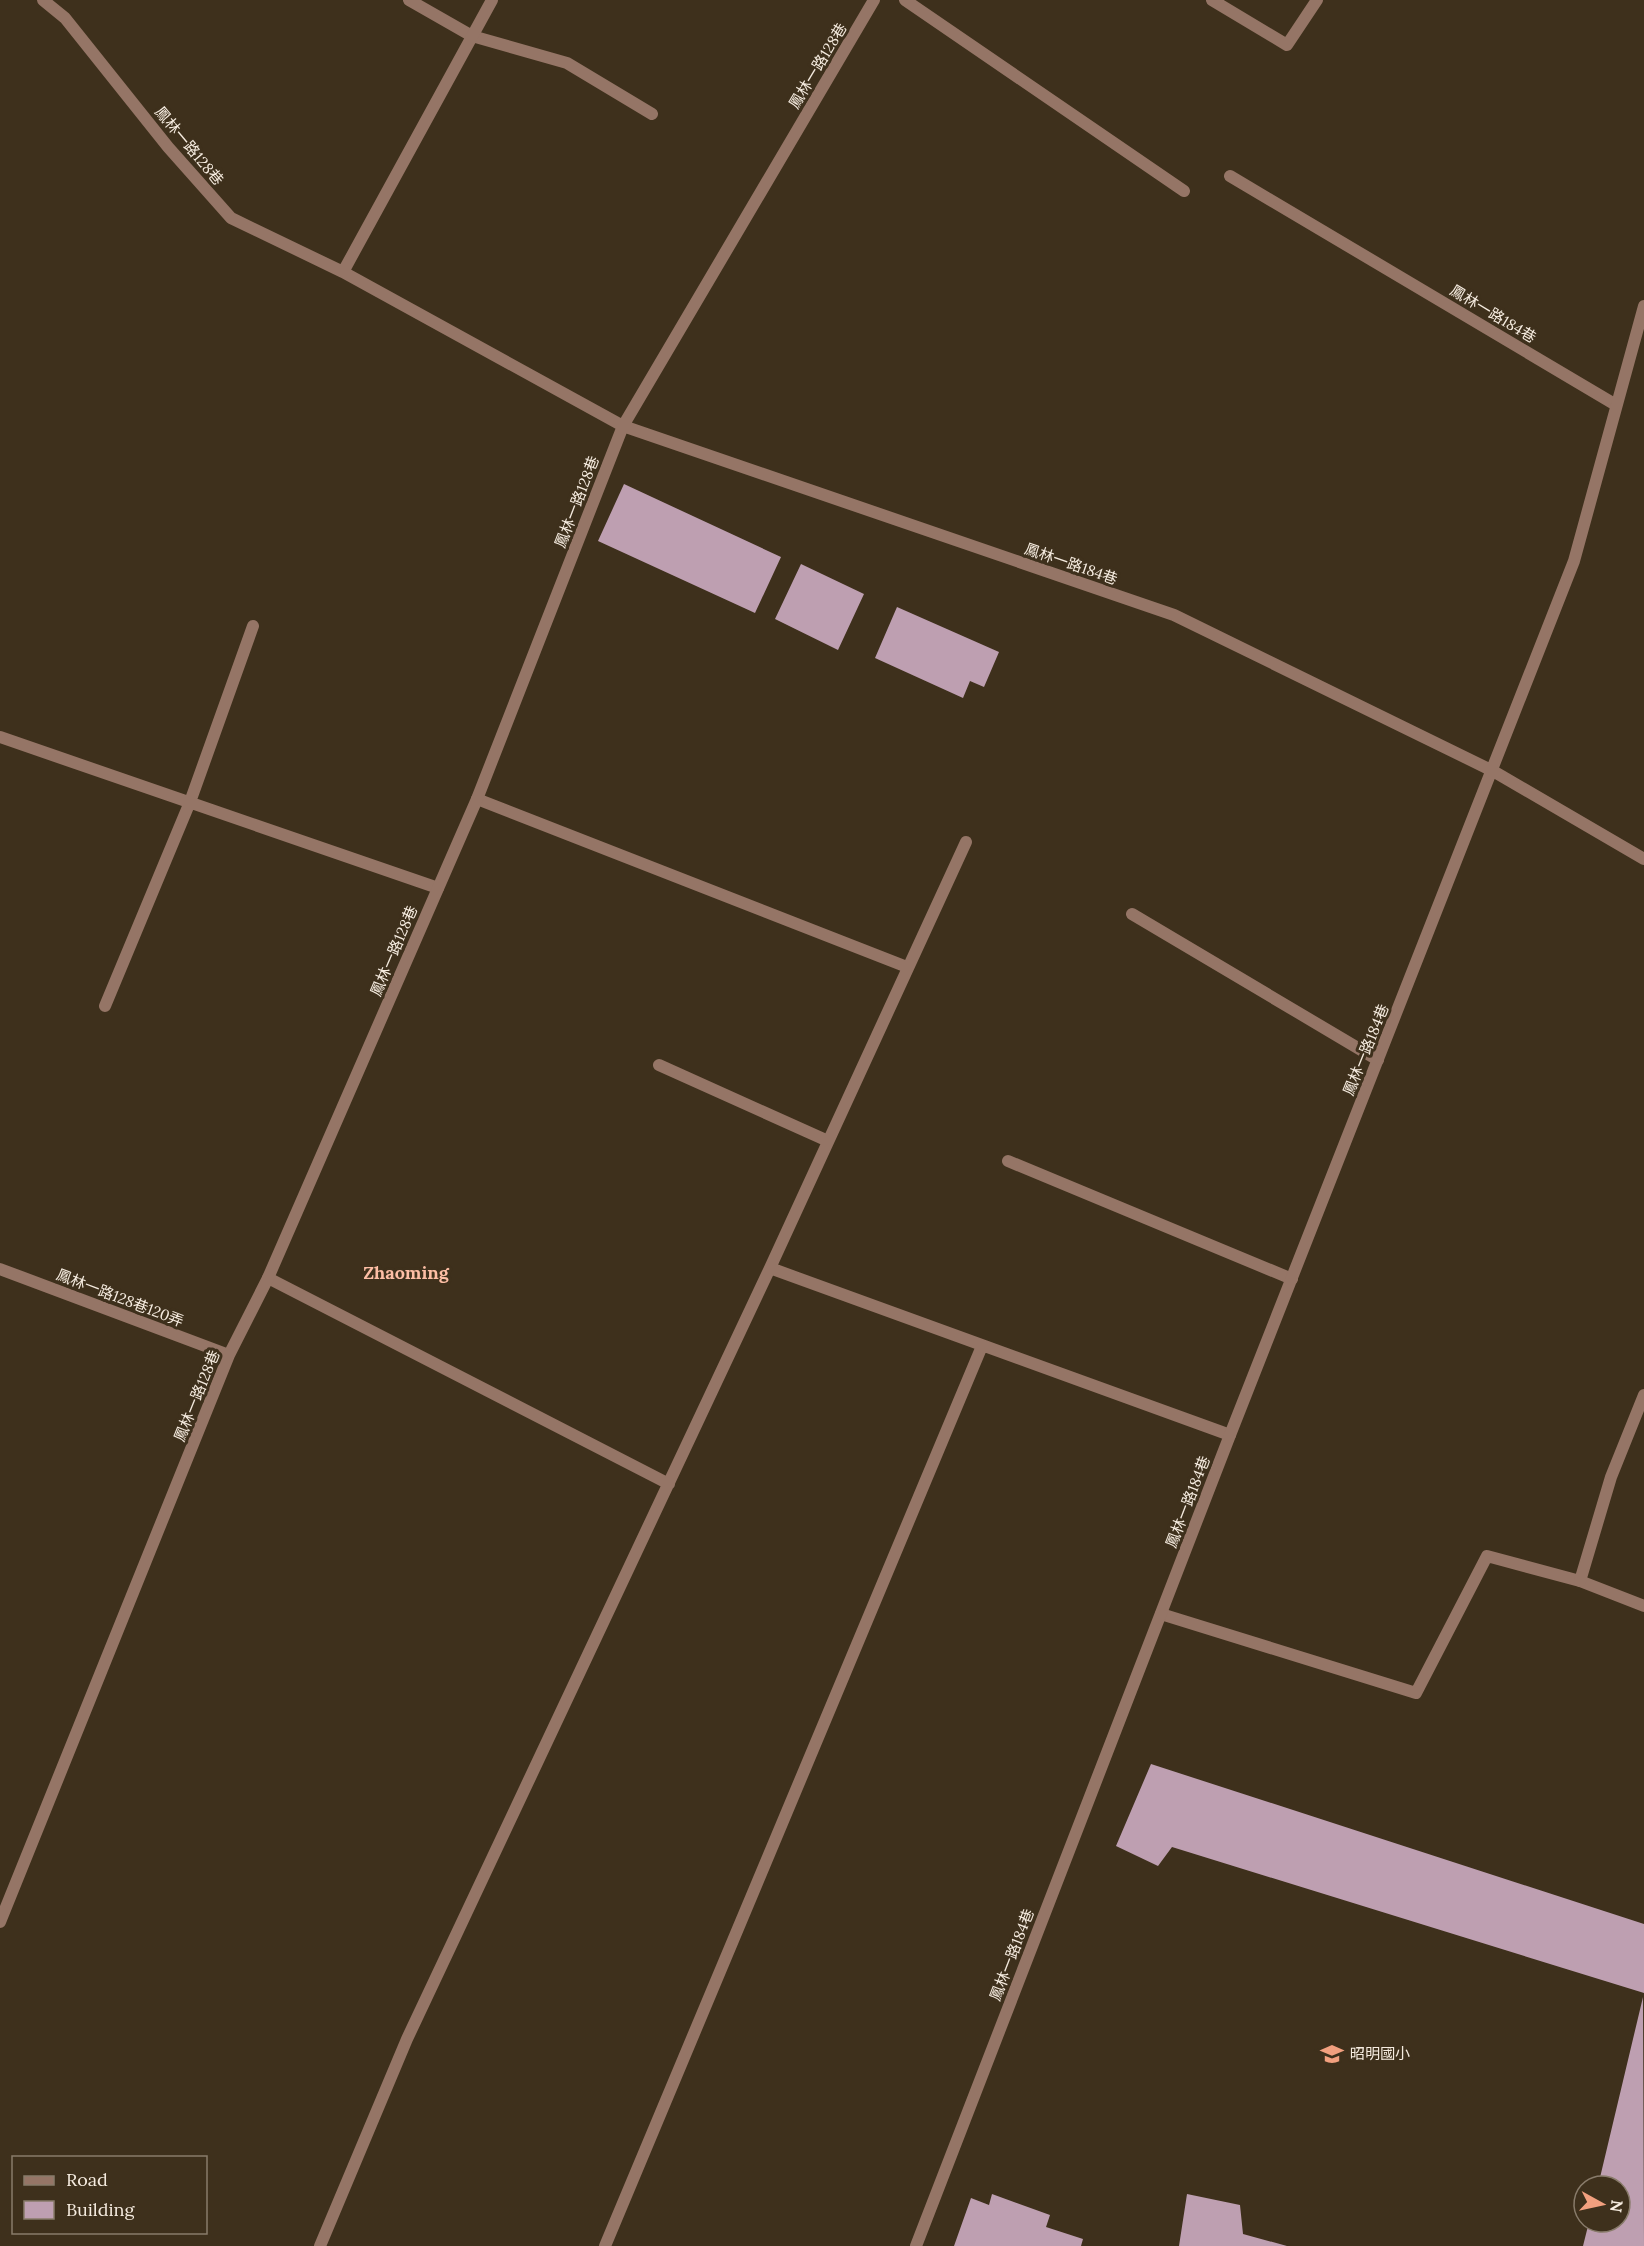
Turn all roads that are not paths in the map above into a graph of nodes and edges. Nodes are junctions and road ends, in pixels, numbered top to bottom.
1 (43, 0) edge
2 (409, 0) edge
3 (492, 0) edge
4 (874, 0) edge
5 (905, 0) edge
6 (1212, 0) edge
7 (1317, 0) edge
8 (472, 36) junction
9 (652, 114) dead end
10 (1230, 176) dead end
11 (1184, 191) dead end
12 (342, 272) junction
13 (1644, 306) edge
14 (1616, 405) junction
15 (622, 426) junction
16 (253, 626) dead end
17 (0, 737) edge
18 (1493, 771) junction
19 (477, 799) junction
20 (190, 802) junction
21 (966, 842) dead end
22 (1644, 859) edge
23 (438, 888) junction
24 (1132, 914) dead end
25 (907, 967) junction
26 (105, 1006) dead end
27 (1378, 1059) junction
28 (659, 1065) dead end
29 (828, 1141) junction
30 (1008, 1161) dead end
31 (770, 1268) junction
32 (0, 1269) edge
33 (268, 1278) junction
34 (1292, 1279) junction
35 (982, 1346) junction
36 (229, 1355) junction
37 (1644, 1395) edge
38 (1230, 1435) junction
39 (669, 1484) junction
40 (1580, 1581) junction
41 (1644, 1606) edge
42 (1161, 1614) junction
43 (0, 1922) edge
44 (320, 2246) edge
45 (605, 2246) edge
46 (916, 2246) edge

1 - 12 street, 鳳林一路128巷
2 - 8 street
3 - 8 street
4 - 15 street, 鳳林一路128巷
5 - 11 street
6 - 7 street
8 - 9 street
8 - 12 street
10 - 14 street, 鳳林一路184巷
12 - 15 street, 鳳林一路128巷
13 - 14 street, 鳳林一路184巷
14 - 18 street, 鳳林一路184巷
15 - 18 street, 鳳林一路184巷
15 - 19 street, 鳳林一路128巷
16 - 20 street
17 - 20 street
18 - 22 street, 鳳林一路184巷
18 - 27 street, 鳳林一路184巷
19 - 23 street, 鳳林一路128巷
19 - 25 street
20 - 23 street
20 - 26 street
21 - 25 street
23 - 33 street, 鳳林一路128巷
24 - 27 street
25 - 29 street
27 - 34 street, 鳳林一路184巷
28 - 29 street
29 - 31 street
30 - 34 street
31 - 35 street
31 - 39 street
32 - 36 street, 鳳林一路128巷120弄
33 - 36 street, 鳳林一路128巷
33 - 39 street
34 - 38 street, 鳳林一路184巷
35 - 38 street
35 - 45 street
36 - 43 street, 鳳林一路128巷
37 - 40 street
38 - 42 street, 鳳林一路184巷
39 - 44 street
40 - 41 street
40 - 42 street
42 - 46 street, 鳳林一路184巷

